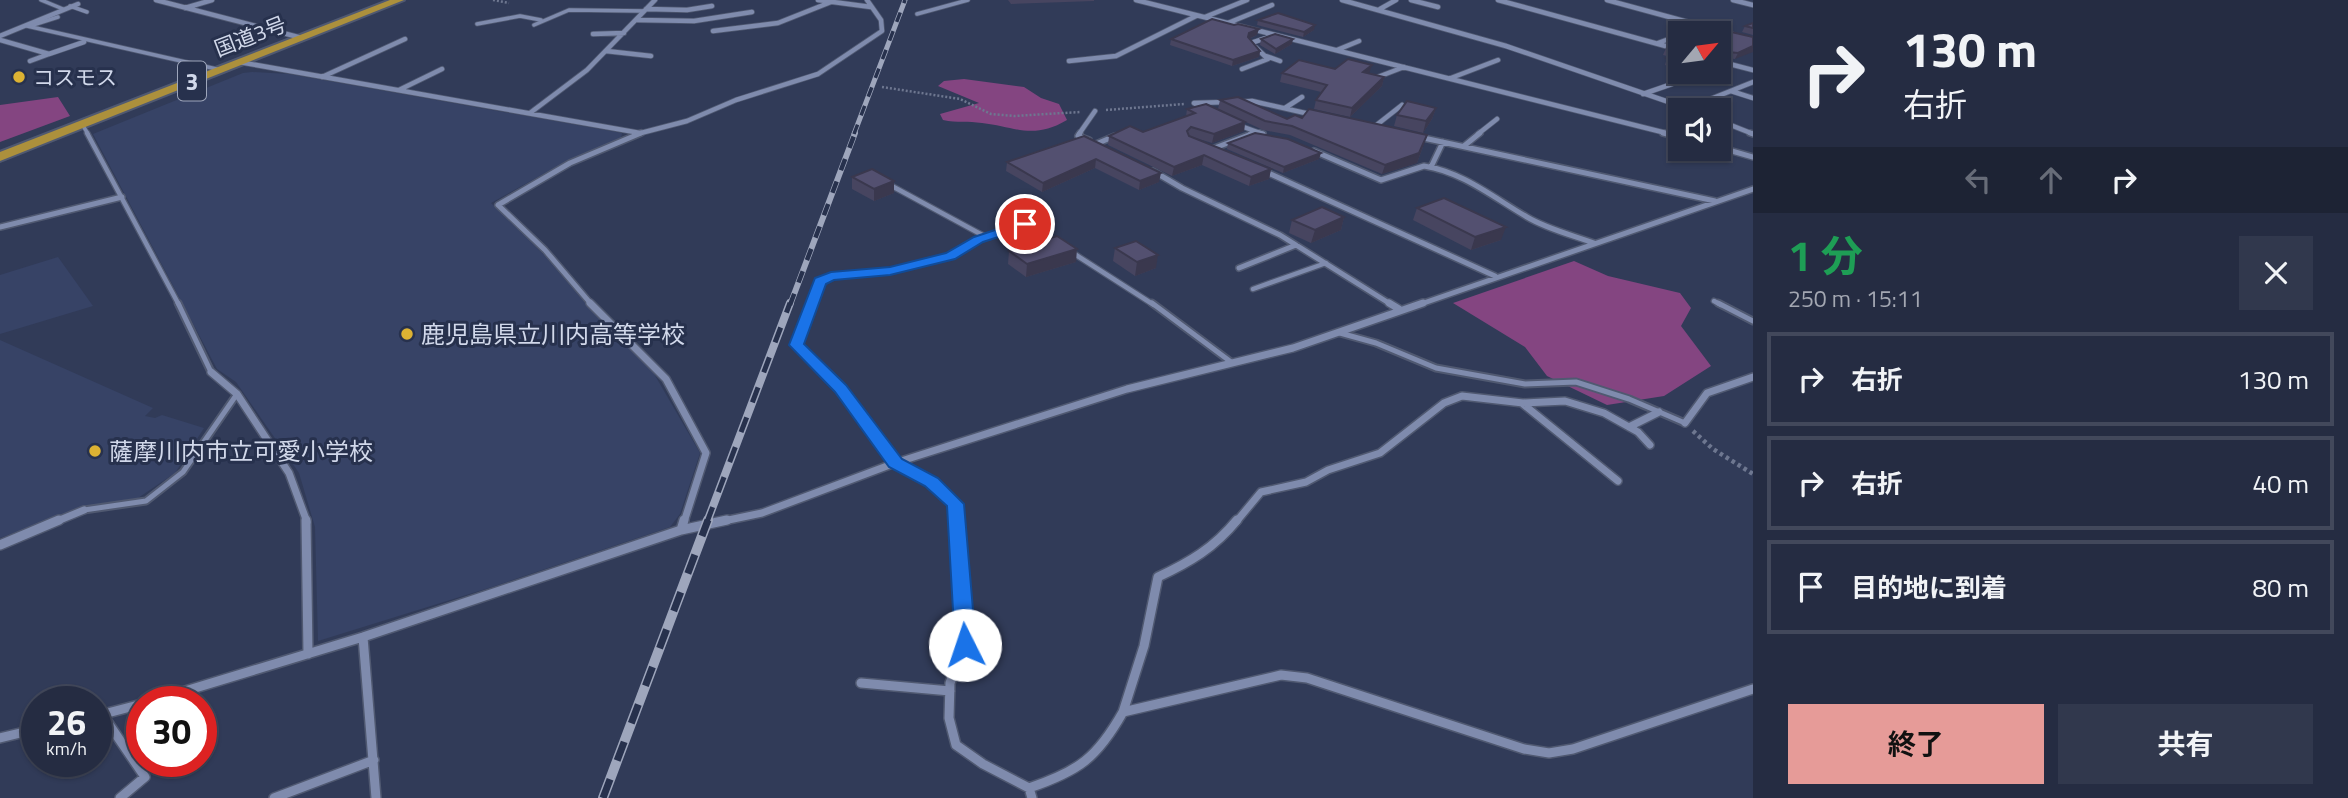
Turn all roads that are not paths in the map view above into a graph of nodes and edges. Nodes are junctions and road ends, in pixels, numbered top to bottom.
1 (41, 0) edge
2 (156, 0) edge
3 (212, 0) edge
4 (399, 0) edge
5 (655, 0) edge
6 (818, 0) edge
7 (867, 0) edge
8 (968, 0) edge
9 (1136, 0) edge
10 (1247, 0) edge
11 (1342, 0) edge
12 (1396, 0) edge
13 (1411, 0) edge
14 (1499, 0) edge
15 (1607, 0) edge
16 (1733, 0) edge
17 (831, 2) junction
18 (78, 4) dead end
19 (1272, 5) dead end
20 (1753, 5) edge
21 (70, 6) junction
22 (712, 6) dead end
23 (871, 7) junction
24 (1438, 7) dead end
25 (184, 8) junction
26 (63, 9) junction
27 (1380, 9) junction
28 (645, 10) junction
29 (87, 12) dead end
30 (752, 12) dead end
31 (917, 14) dead end
32 (1196, 16) junction
33 (58, 17) dead end
34 (1205, 18) junction
35 (541, 20) junction
36 (637, 20) junction
37 (1688, 21) edge
38 (477, 24) dead end
39 (1227, 24) junction
40 (534, 25) dead end
41 (28, 26) junction
42 (713, 32) dead end
43 (625, 33) junction
44 (593, 34) dead end
45 (1731, 34) edge
46 (1273, 35) junction
47 (1741, 37) edge
48 (0, 38) edge
49 (302, 38) junction
50 (405, 39) dead end
51 (1668, 39) edge
52 (1359, 41) dead end
53 (84, 42) dead end
54 (1656, 44) junction
55 (1668, 47) edge
56 (606, 51) junction
57 (1336, 51) junction
58 (49, 54) junction
59 (1265, 56) junction
60 (651, 57) dead end
61 (1498, 60) dead end
62 (30, 61) dead end
63 (1069, 61) dead end
64 (1280, 61) dead end
65 (239, 62) junction
66 (1731, 64) edge
67 (1405, 67) junction
68 (442, 69) dead end
69 (1242, 69) dead end
70 (220, 70) junction
71 (1753, 70) edge
72 (321, 77) junction
73 (1451, 78) junction
74 (1370, 80) edge
75 (1753, 82) edge
76 (1672, 84) dead end
77 (399, 90) junction
78 (1731, 91) junction
79 (1643, 94) junction
80 (1302, 97) dead end
81 (1715, 98) edge
82 (1753, 98) edge
83 (1668, 102) edge
84 (1402, 105) edge
85 (1284, 108) junction
86 (1096, 111) road end
87 (530, 113) junction
88 (1218, 115) edge
89 (1323, 116) edge
90 (1497, 119) dead end
91 (1230, 121) edge
92 (82, 124) junction
93 (1361, 124) edge
94 (1731, 125) edge
95 (1374, 127) junction
96 (1386, 130) edge
97 (1126, 131) edge
98 (1254, 132) junction
99 (640, 133) junction
100 (1409, 134) edge
101 (1668, 134) edge
102 (1753, 134) edge
103 (1266, 135) edge
104 (1443, 142) junction
105 (1096, 144) junction
106 (1202, 145) edge
107 (1464, 146) junction
108 (1107, 149) edge
109 (1212, 149) junction
110 (1311, 150) edge
111 (1731, 151) edge
112 (1223, 153) edge
113 (0, 157) edge
114 (1753, 157) edge
115 (1141, 165) edge
116 (1431, 167) junction
117 (1257, 168) edge
118 (881, 180) edge
119 (1753, 189) edge
120 (122, 197) junction
121 (1716, 201) junction
122 (0, 227) edge
123 (985, 237) junction
124 (1595, 243) junction
125 (1058, 244) edge
126 (1296, 245) junction
127 (1070, 251) edge
128 (1326, 264) junction
129 (1239, 268) dead end
130 (1496, 276) junction
131 (1253, 289) dead end
132 (1714, 301) dead end
133 (1399, 309) junction
134 (1753, 321) edge
135 (1336, 332) junction
136 (1231, 362) junction
137 (211, 372) joint
138 (1753, 377) edge
139 (237, 394) junction
140 (1523, 403) junction
141 (1659, 412) junction
142 (1685, 423) joint
143 (1629, 427) junction
144 (1650, 445) dead end
145 (895, 463) junction
146 (1618, 481) dead end
147 (84, 510) joint
148 (681, 530) junction
149 (0, 545) edge
150 (363, 637) junction
151 (308, 654) junction
152 (861, 683) dead end
153 (202, 686) edge
154 (1753, 689) edge
155 (950, 691) junction
156 (1123, 712) junction
157 (21, 733) edge
158 (112, 733) edge
159 (0, 738) edge
160 (374, 760) junction
161 (1031, 793) edge
162 (120, 798) edge
163 (274, 798) edge
164 (376, 798) edge

1 - 26 lane
2 - 25 street
3 - 25 street
4 - 49 highway, 国道3号 / 3
5 - 28 street
6 - 17 street
7 - 23 street
8 - 31 lane
9 - 32 street
10 - 34 street
11 - 27 street
12 - 27 street
13 - 24 street
14 - 54 street
15 - 37 street
16 - 20 street
17 - 23 street
17 - 42 street
18 - 21 street
19 - 39 street
21 - 26 street
21 - 29 lane
22 - 28 street
23 - 99 street
25 - 49 street
26 - 41 street
27 - 79 street
28 - 35 lane
28 - 36 street
30 - 36 street
32 - 34 street
32 - 63 street
33 - 41 lane
34 - 39 street
35 - 38 lane
35 - 40 lane
36 - 43 street
39 - 46 street
41 - 48 street
41 - 70 lane
43 - 44 street
43 - 56 street
45 - 47 street
46 - 57 street
46 - 59 street
48 - 58 street
49 - 65 highway, 国道3号 / 3
50 - 72 street
51 - 54 street
52 - 57 street
53 - 58 street
54 - 55 street
56 - 60 street
56 - 87 street
57 - 67 street
58 - 62 street
59 - 64 street
59 - 69 street
61 - 73 street
65 - 70 highway, 国道3号 / 3
65 - 72 street
66 - 71 street
67 - 73 street
67 - 74 street
68 - 77 street
70 - 92 highway, 国道3号 / 3
72 - 77 street
73 - 101 street
75 - 78 street
76 - 79 street
77 - 87 street
78 - 81 street
78 - 82 street
79 - 83 street
80 - 85 street
84 - 95 street
85 - 88 street
85 - 89 street
86 - 105 street
87 - 99 street
90 - 107 street
91 - 98 street
92 - 113 highway, 国道3号 / 3
92 - 120 lane
93 - 95 street
94 - 102 street
95 - 96 street
97 - 105 street
98 - 103 street
98 - 109 street
99 - 148 street
100 - 104 street
104 - 107 street
104 - 116 street
105 - 108 street
106 - 109 street
107 - 121 street
109 - 112 street
110 - 116 street
111 - 114 street
115 - 126 street
116 - 124 street
117 - 130 street
118 - 123 lane
119 - 121 street
120 - 122 street
120 - 137 lane
121 - 124 street
123 - 125 lane
123 - 145 lane
124 - 130 street
126 - 128 street
126 - 129 street
127 - 136 lane
128 - 131 lane
128 - 133 street
130 - 133 street
132 - 134 lane
133 - 135 street
135 - 136 street
135 - 141 lane
136 - 145 street
137 - 139 street
138 - 142 street
139 - 147 lane
139 - 151 street
140 - 143 street
140 - 146 street
140 - 156 street
141 - 142 lane
141 - 143 street
143 - 144 street
145 - 148 street
145 - 155 street
147 - 149 street
148 - 150 street
150 - 151 street
150 - 160 street
151 - 153 street
152 - 155 street
154 - 156 street
155 - 161 street
156 - 161 street
157 - 159 street
158 - 162 street
160 - 163 street
160 - 164 street

